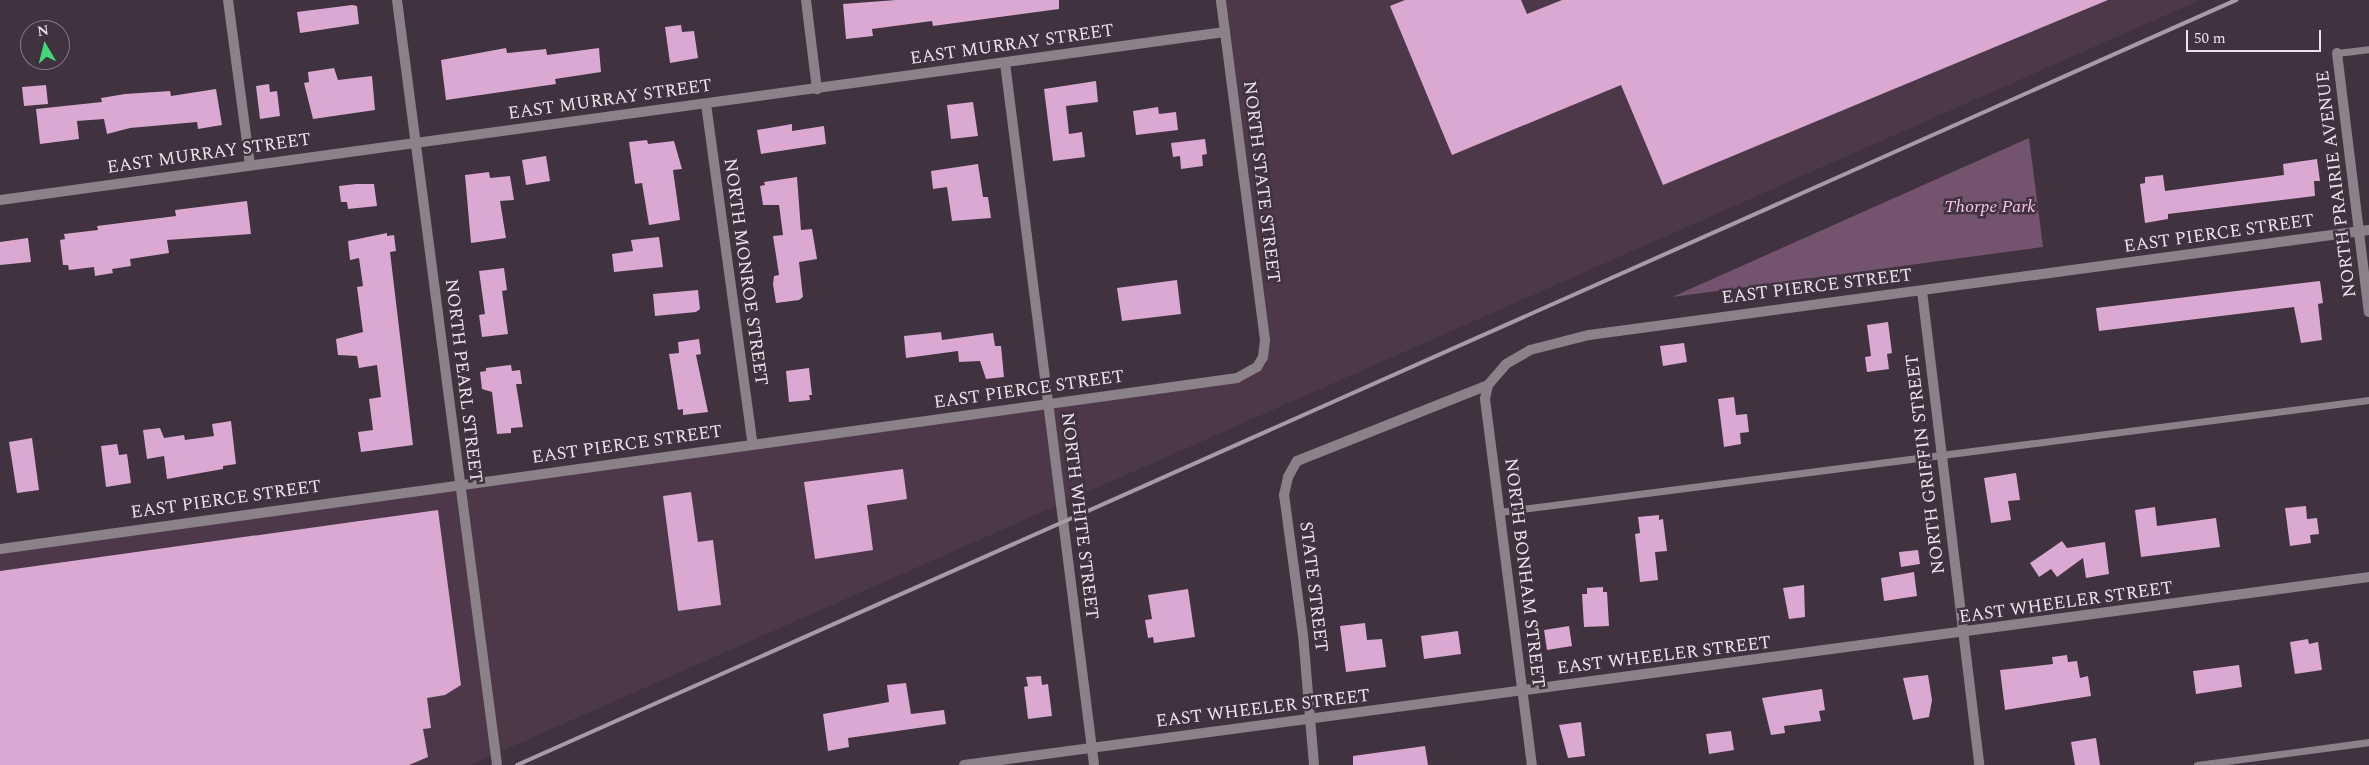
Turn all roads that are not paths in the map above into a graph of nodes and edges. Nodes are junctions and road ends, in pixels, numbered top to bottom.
1 (228, 0) edge
2 (397, 0) edge
3 (806, 0) edge
4 (1221, 0) edge
5 (1225, 32) junction
6 (2369, 49) edge
7 (2338, 53) joint
8 (1005, 63) junction
9 (817, 89) junction
10 (706, 104) junction
11 (416, 142) junction
12 (250, 165) junction
13 (0, 200) edge
14 (2364, 231) edge
15 (1922, 291) junction
16 (2369, 312) edge
17 (1256, 367) joint
18 (1488, 385) junction
19 (2369, 400) edge
20 (1049, 404) junction
21 (753, 445) junction
22 (1942, 455) junction
23 (1297, 461) joint
24 (460, 484) junction
25 (1499, 512) junction
26 (0, 548) edge
27 (2369, 577) edge
28 (1962, 634) junction
29 (1523, 691) junction
30 (1309, 720) junction
31 (2369, 742) edge
32 (1092, 747) junction
33 (497, 765) edge
34 (964, 765) edge
35 (1094, 765) edge
36 (1314, 765) edge
37 (1532, 765) edge
38 (1979, 765) edge
39 (2197, 765) edge

1 - 12 street
2 - 11 street, NORTH PEARL STREET
3 - 9 street
4 - 5 street, NORTH STATE STREET
5 - 8 street, EAST MURRAY STREET
5 - 17 street, NORTH STATE STREET
6 - 7 lane
7 - 14 street, NORTH PRAIRIE AVENUE
8 - 9 street, EAST MURRAY STREET
8 - 20 street, NORTH WHITE STREET
9 - 10 street, EAST MURRAY STREET
10 - 11 street, EAST MURRAY STREET
10 - 21 street, NORTH MONROE STREET
11 - 12 street, EAST MURRAY STREET
11 - 24 street, NORTH PEARL STREET
12 - 13 street, EAST MURRAY STREET
14 - 15 street, EAST PIERCE STREET
14 - 16 street, NORTH PRAIRIE AVENUE
15 - 18 street, EAST PIERCE STREET
15 - 22 street, NORTH GRIFFIN STREET
17 - 20 street, EAST PIERCE STREET
18 - 23 street, EAST PIERCE STREET
18 - 25 street, NORTH BONHAM STREET
19 - 22 lane
20 - 21 street, EAST PIERCE STREET
20 - 32 street, NORTH WHITE STREET
21 - 24 street, EAST PIERCE STREET
22 - 25 lane
22 - 28 street, NORTH GRIFFIN STREET
23 - 30 street, STATE STREET
24 - 26 street, EAST PIERCE STREET
24 - 33 street, NORTH PEARL STREET
25 - 29 street, NORTH BONHAM STREET
27 - 28 street, EAST WHEELER STREET
28 - 29 street, EAST WHEELER STREET
28 - 38 street, NORTH GRIFFIN STREET
29 - 30 street, EAST WHEELER STREET
29 - 37 street, NORTH BONHAM STREET
30 - 32 street, EAST WHEELER STREET
30 - 36 street
31 - 39 lane
32 - 34 street, EAST WHEELER STREET
32 - 35 street, NORTH WHITE STREET

